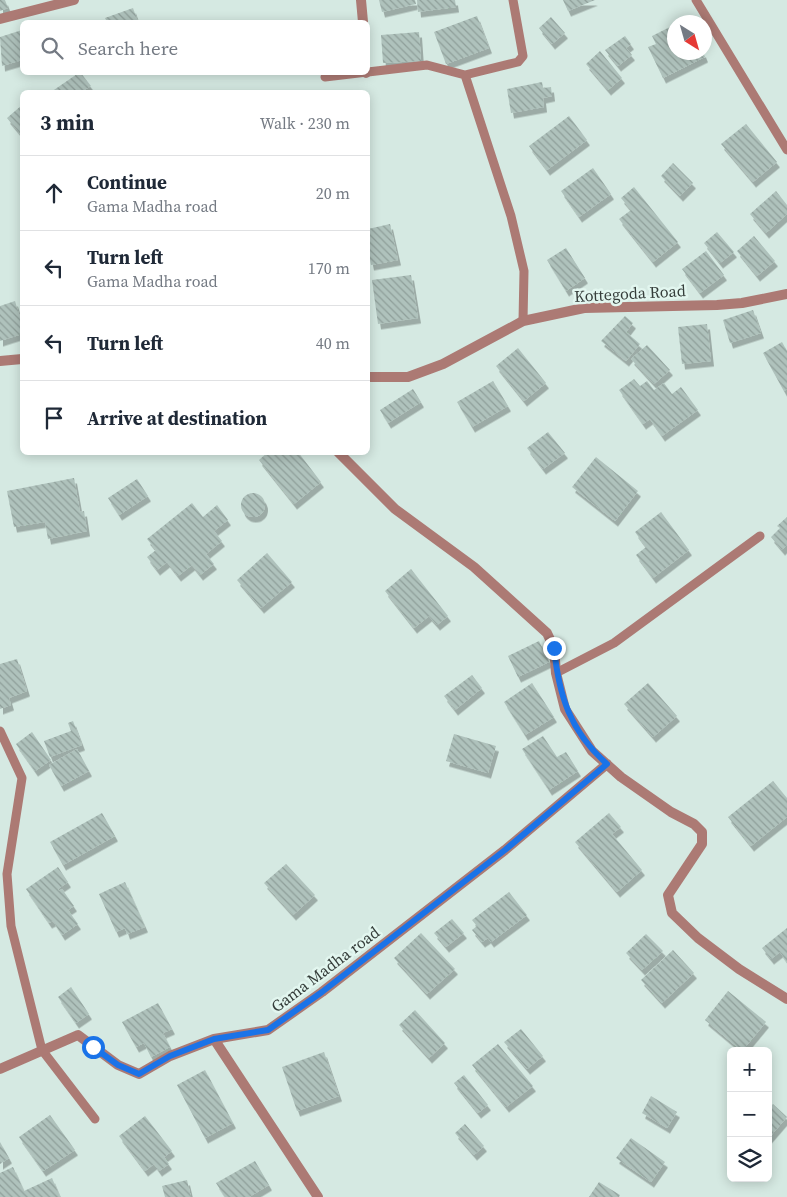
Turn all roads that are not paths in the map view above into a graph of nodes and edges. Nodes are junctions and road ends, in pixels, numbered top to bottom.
1 (74, 0) edge
2 (361, 0) edge
3 (514, 0) edge
4 (696, 0) edge
5 (0, 19) edge
6 (363, 20) edge
7 (370, 73) edge
8 (465, 74) junction
9 (346, 75) edge
10 (325, 77) dead end
11 (787, 150) edge
12 (787, 294) edge
13 (524, 321) junction
14 (20, 359) edge
15 (0, 361) edge
16 (370, 377) edge
17 (341, 455) edge
18 (760, 536) dead end
19 (556, 673) junction
20 (0, 731) edge
21 (607, 764) junction
22 (787, 999) edge
23 (214, 1039) junction
24 (42, 1050) junction
25 (0, 1069) edge
26 (95, 1119) dead end
27 (318, 1197) edge

1 - 5 street
2 - 6 street
3 - 8 lane
4 - 11 lane
7 - 8 lane
8 - 13 lane
9 - 10 lane
12 - 13 street, Kottegoda Road
13 - 16 street, Kottegoda Road
14 - 15 street
17 - 19 street
18 - 19 lane
19 - 21 street
20 - 24 lane
21 - 22 street
21 - 23 street, Gama Madha road
23 - 24 street, Gama Madha road
23 - 27 street
24 - 25 street, Gama Madha road
24 - 26 lane

